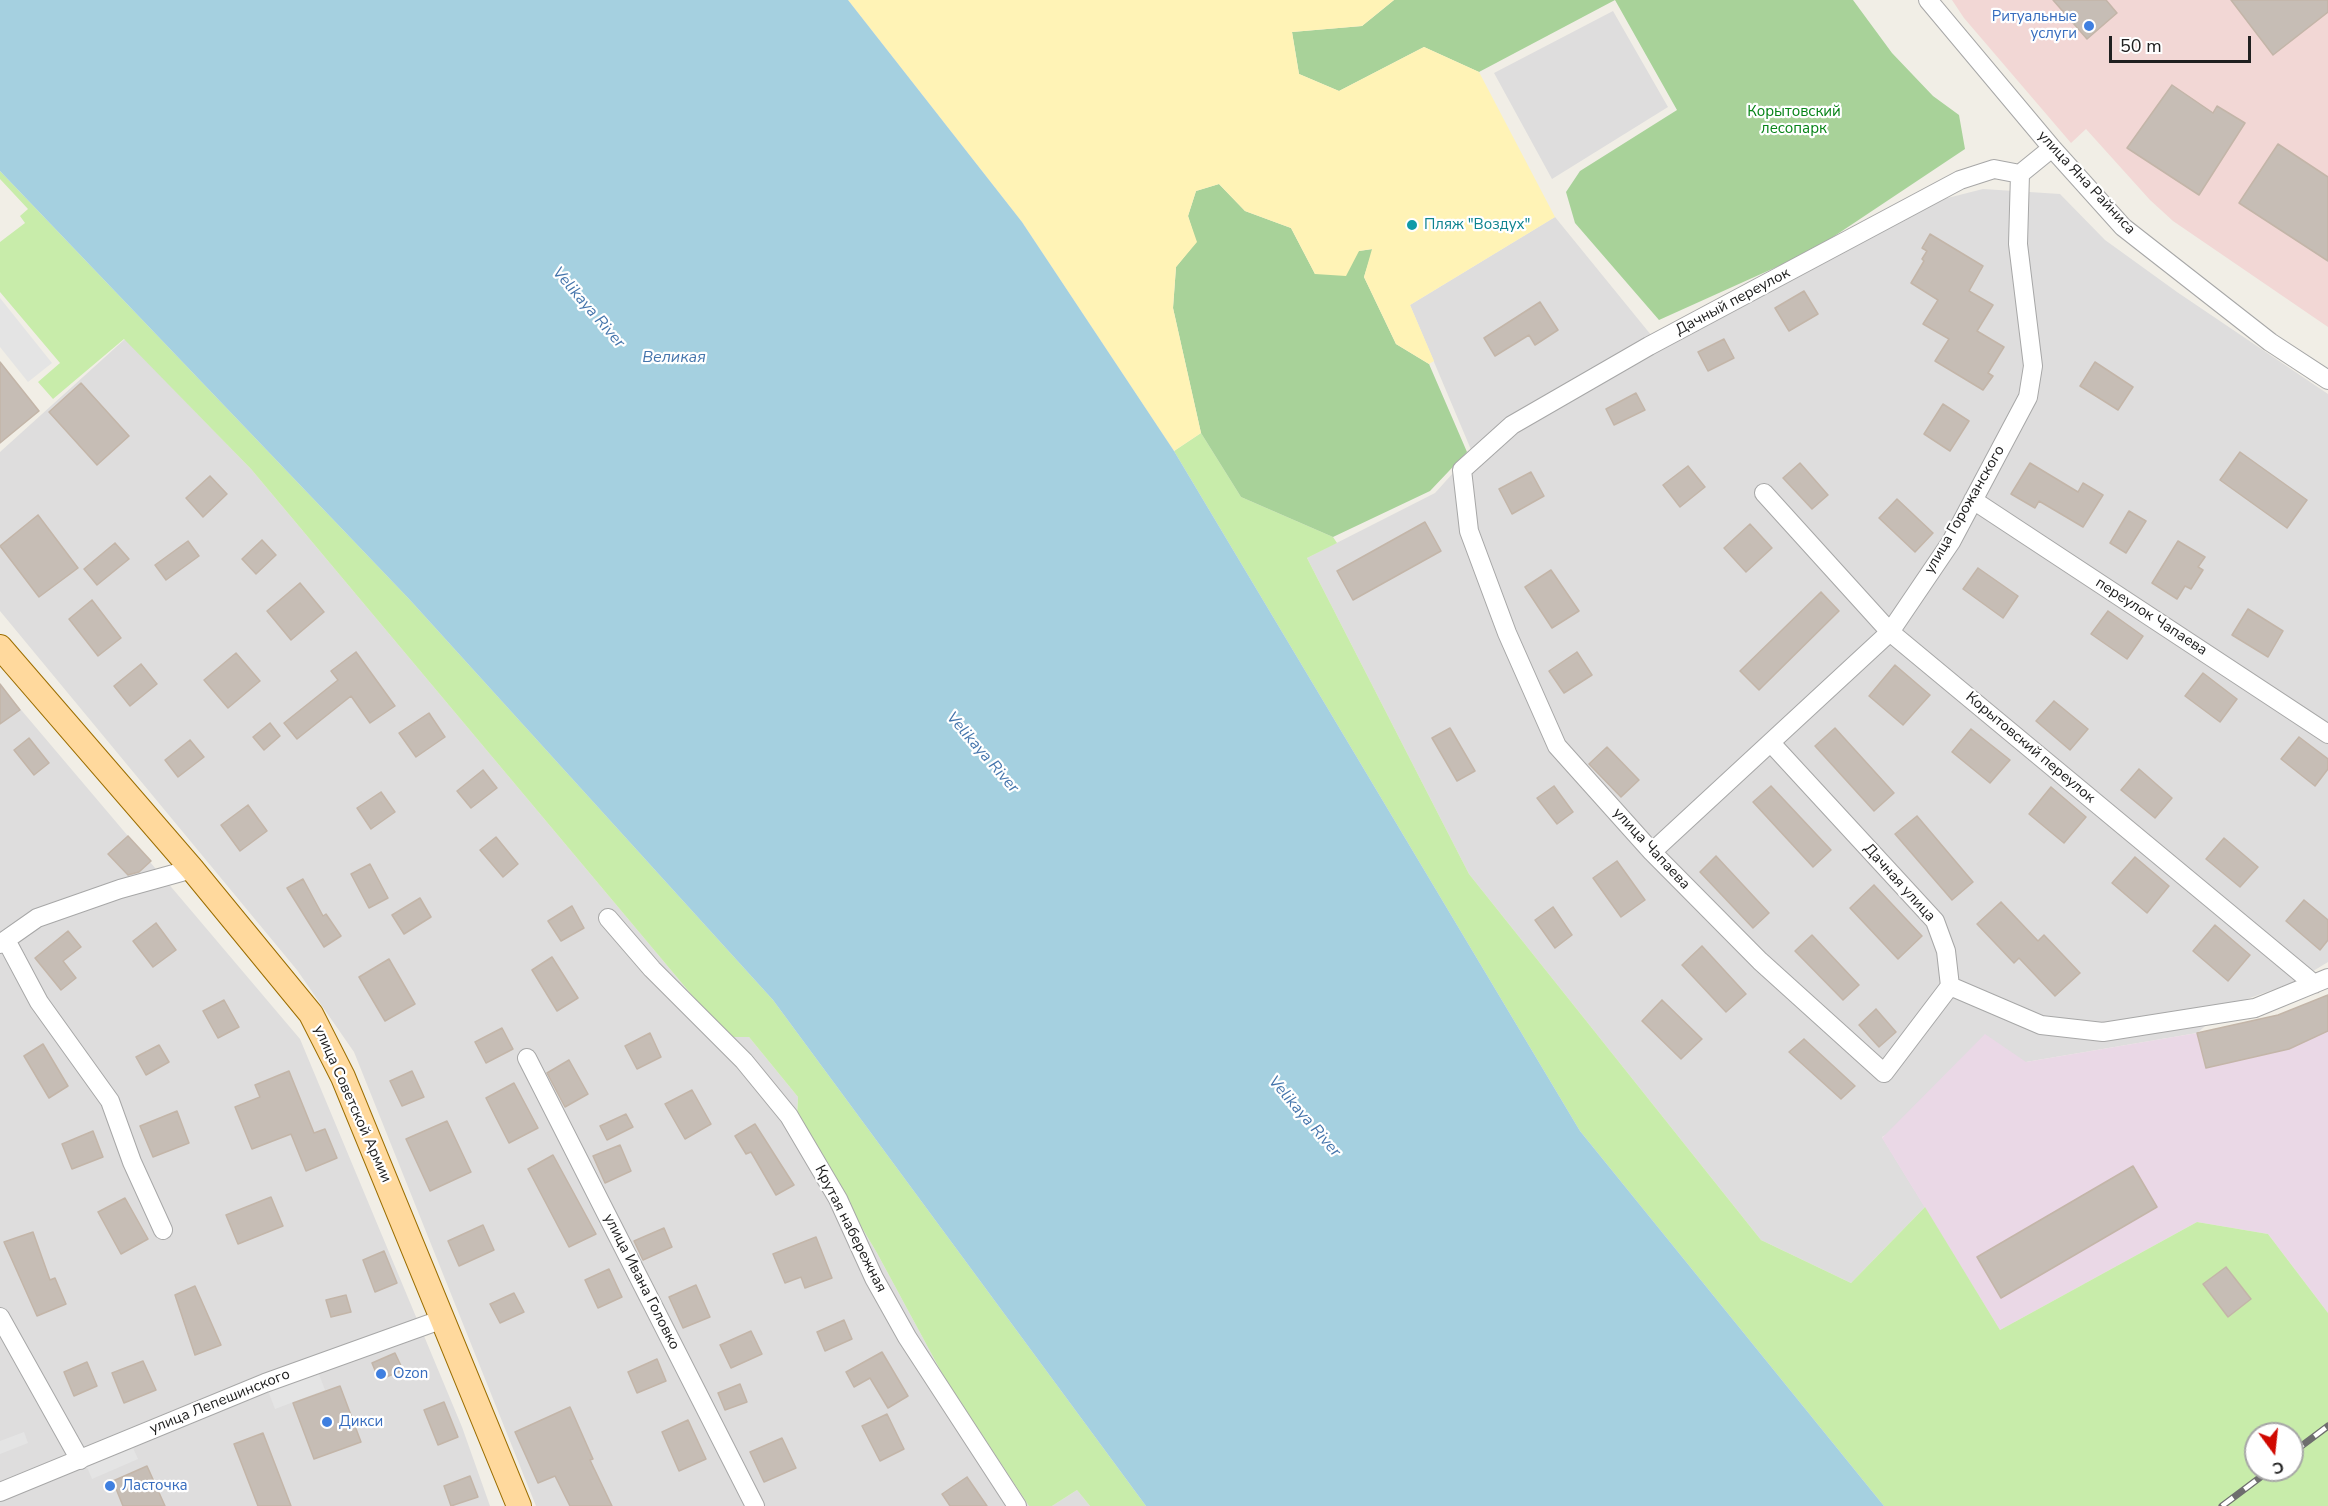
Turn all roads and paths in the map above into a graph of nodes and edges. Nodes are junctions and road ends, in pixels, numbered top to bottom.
1 (1928, 0) edge
2 (2052, 148) junction
3 (2020, 174) junction
4 (2328, 380) edge
5 (1462, 470) joint
6 (1764, 493) dead end
7 (1973, 500) junction
8 (1890, 632) junction
9 (0, 647) edge
10 (2328, 734) edge
11 (1771, 743) junction
12 (1652, 852) junction
13 (192, 869) junction
14 (608, 918) dead end
15 (3, 942) edge
16 (2321, 981) edge
17 (1950, 986) junction
18 (527, 1058) dead end
19 (163, 1230) dead end
20 (0, 1317) edge
21 (443, 1319) junction
22 (80, 1460) junction
23 (0, 1492) edge
24 (519, 1506) edge
25 (755, 1506) edge
26 (1017, 1506) edge

1 - 2 street, улица Яна Райниса
2 - 3 street
2 - 4 street, улица Яна Райниса
3 - 5 street, Дачный переулок
3 - 7 street, улица Горожанского
5 - 12 street, улица Чапаева
6 - 8 street, Корытовский переулок
7 - 8 street, улица Горожанского
7 - 10 street, переулок Чапаева
8 - 11 street, улица Горожанского
8 - 16 street, Корытовский переулок
9 - 13 main road, улица Советской Армии
11 - 12 street, улица Горожанского
11 - 17 street, Дачная улица
12 - 17 street, улица Чапаева
13 - 15 street
13 - 21 main road, улица Советской Армии
14 - 26 street, Крутая набережная
15 - 19 street
16 - 17 street
18 - 25 street, улица Ивана Головко
20 - 22 street
21 - 22 street, улица Лепешинского
21 - 24 main road, улица Советской Армии
22 - 23 street, улица Лепешинского

